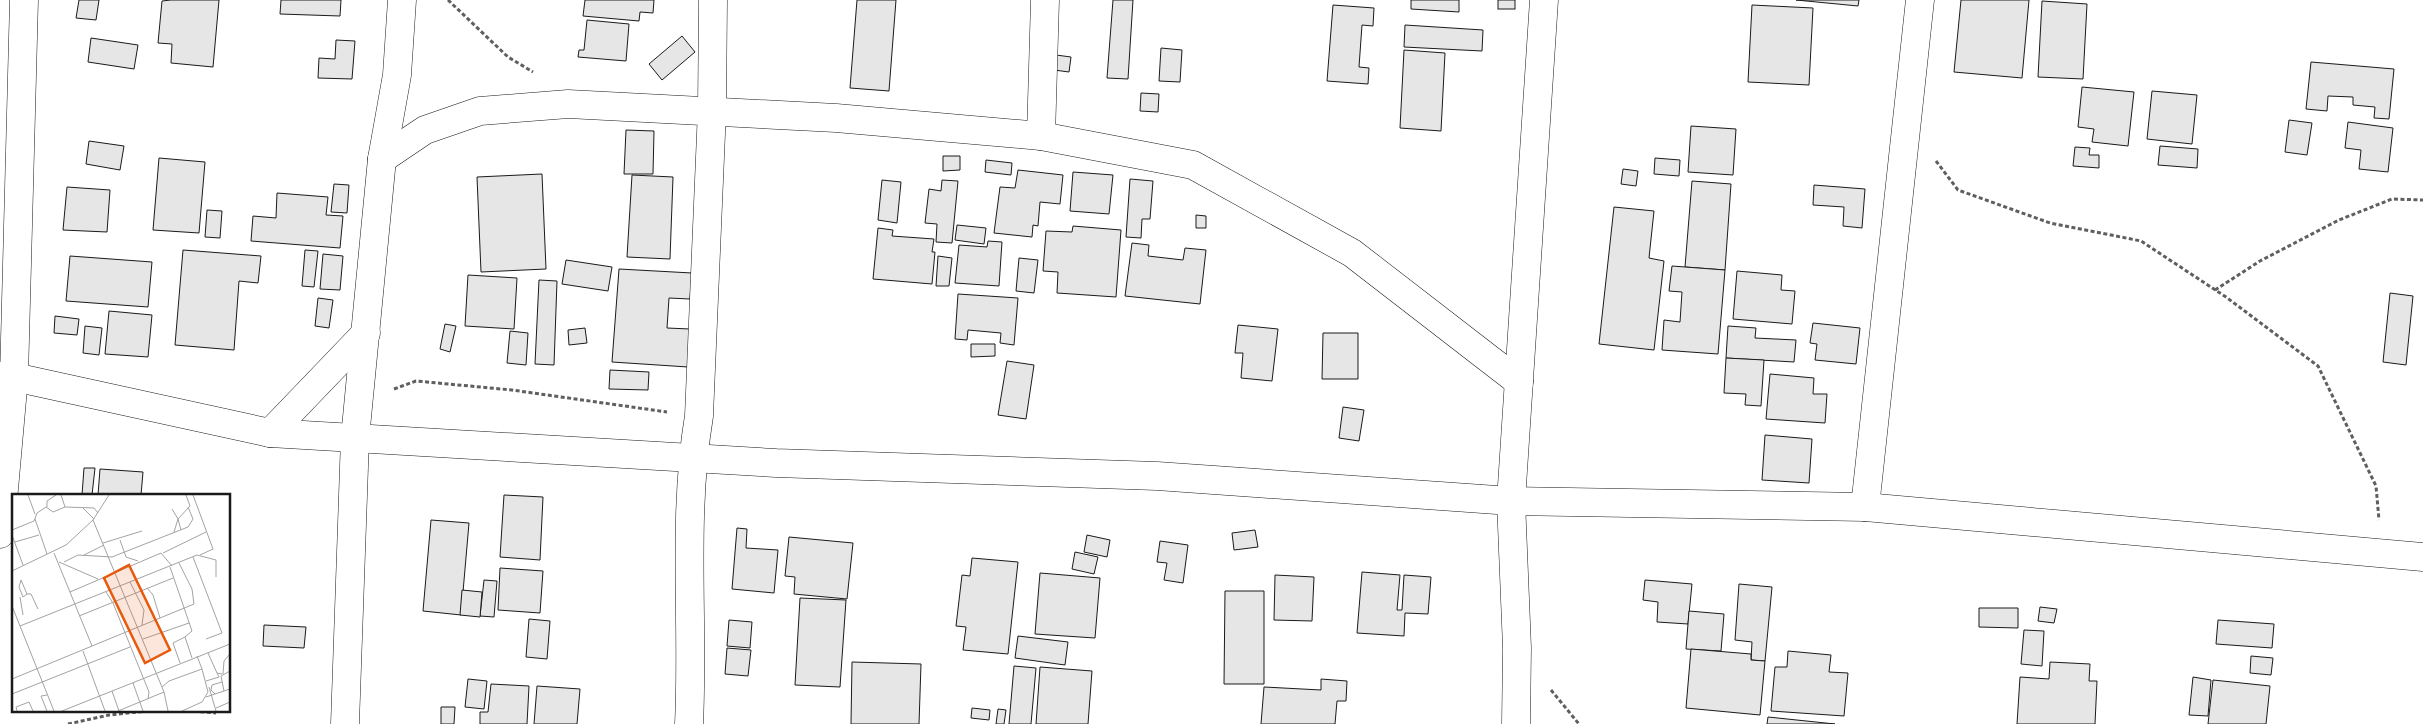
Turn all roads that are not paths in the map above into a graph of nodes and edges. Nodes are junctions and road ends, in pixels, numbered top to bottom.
1 (24, 0) edge
2 (402, 0) edge
3 (713, 0) edge
4 (1045, 0) edge
5 (1544, 0) edge
6 (1920, 0) edge
7 (712, 110) junction
8 (1041, 136) junction
9 (382, 159) junction
10 (366, 333) junction
11 (7, 377) edge
12 (1519, 382) junction
13 (270, 433) junction
14 (355, 438) junction
15 (692, 457) junction
16 (1511, 501) junction
17 (1865, 507) junction
18 (0, 534) edge
19 (2423, 557) edge
20 (345, 724) edge
21 (689, 724) edge
22 (1516, 724) edge

1 - 11 street
2 - 9 street
3 - 7 street
4 - 8 street
5 - 12 street
6 - 17 street
7 - 8 street
7 - 9 street
7 - 15 street
8 - 12 street
9 - 10 street
10 - 13 street
10 - 14 street
11 - 13 street
11 - 18 street
12 - 16 street
13 - 14 street
14 - 15 street
14 - 20 street
15 - 16 street
15 - 21 street
16 - 17 street
16 - 22 street
17 - 19 street

